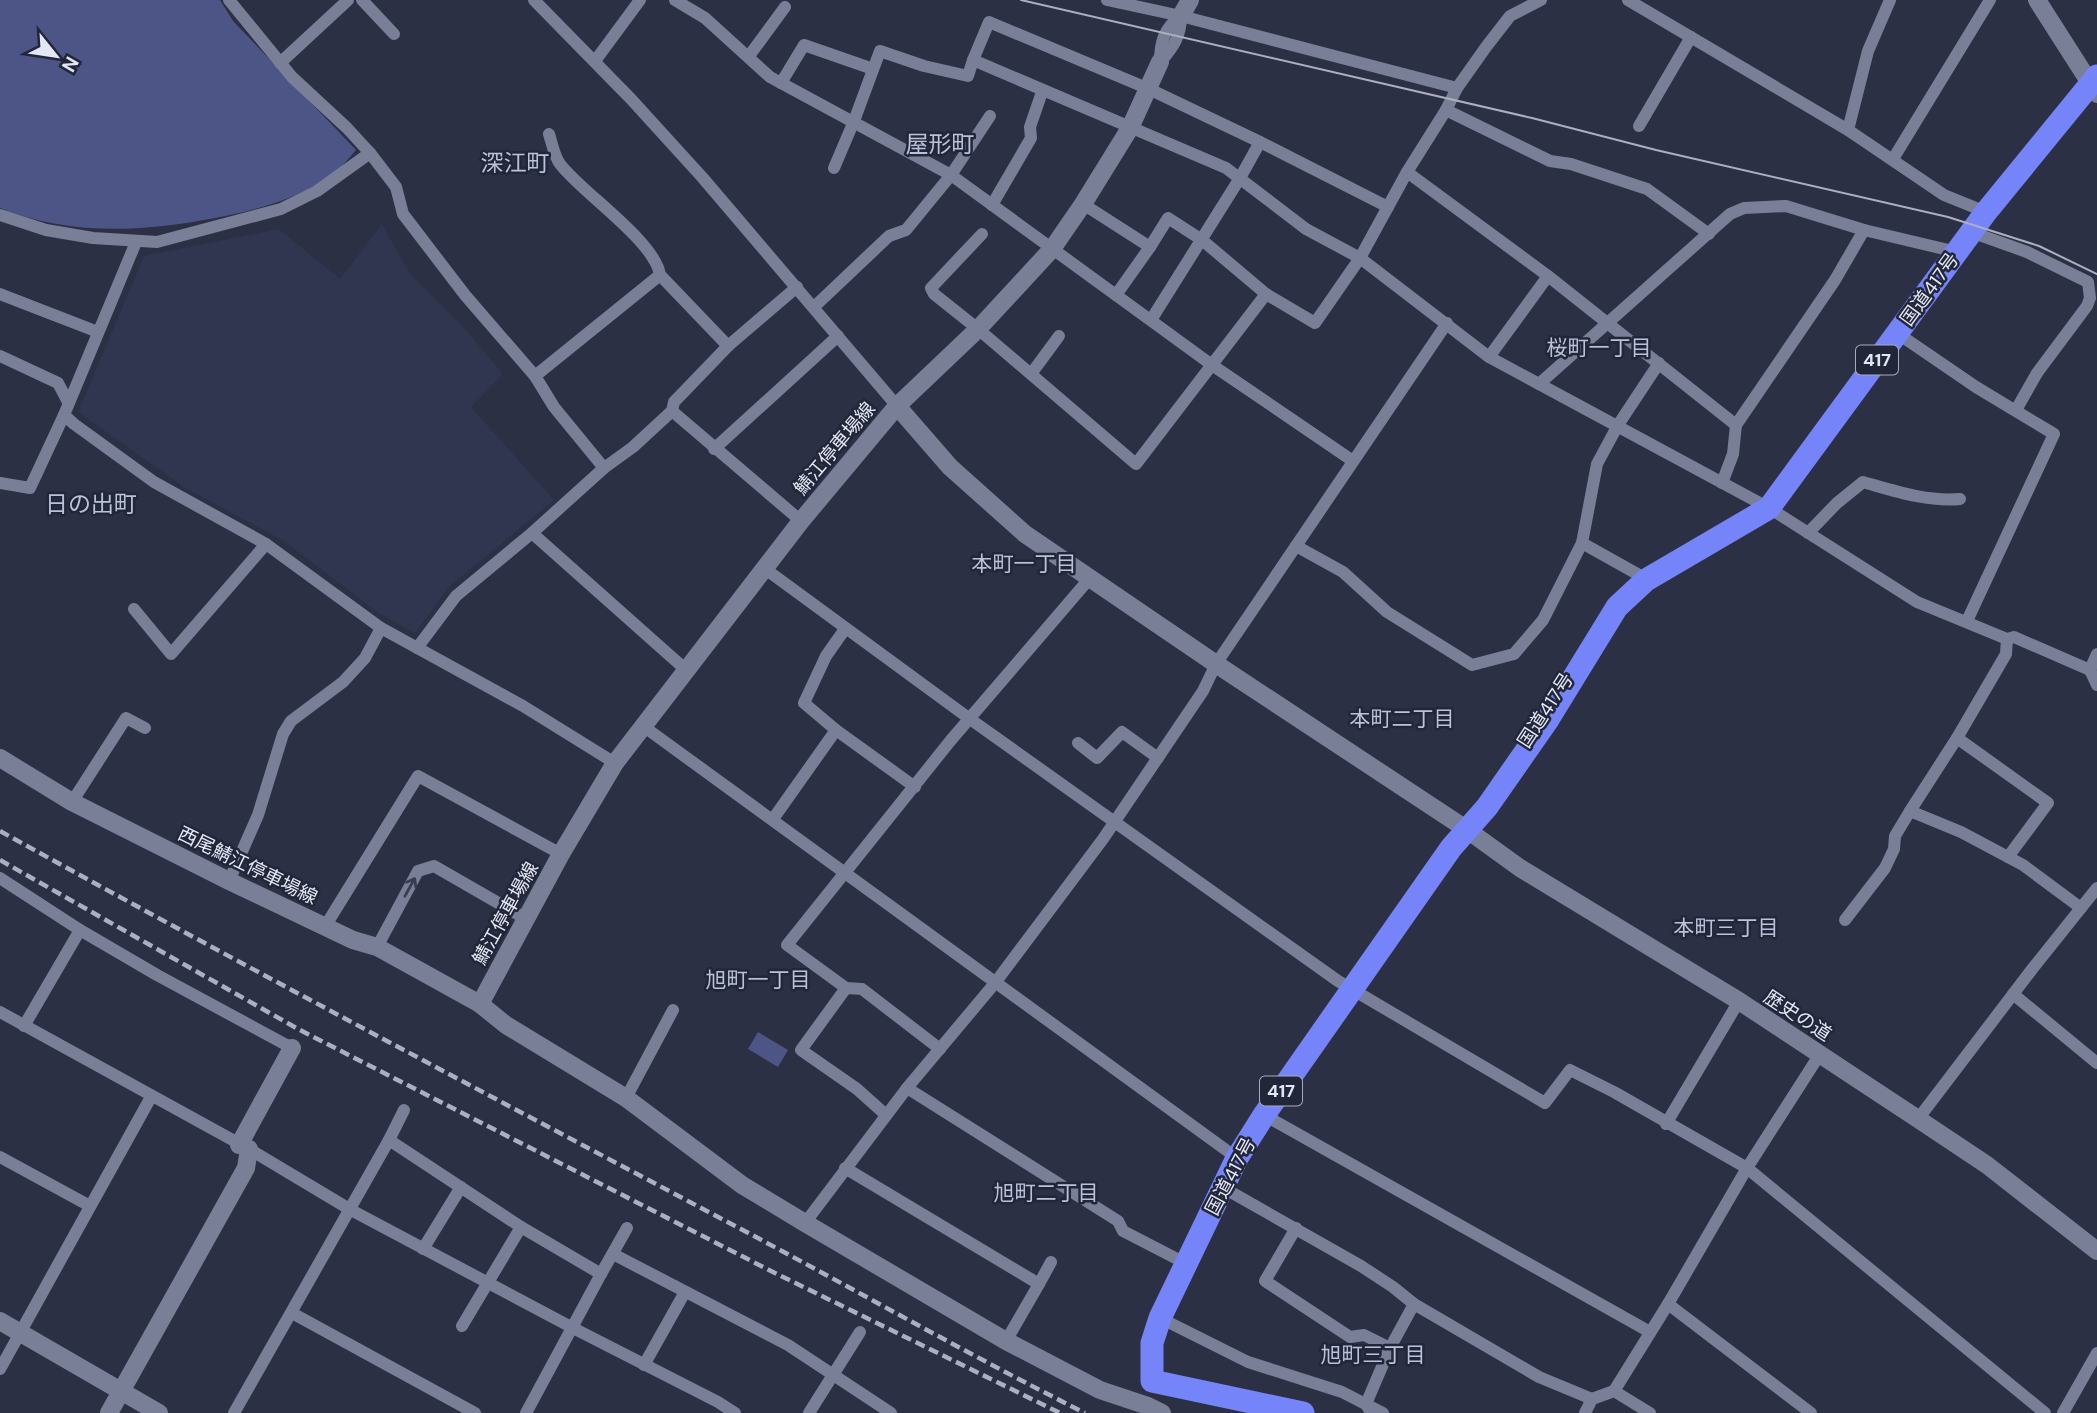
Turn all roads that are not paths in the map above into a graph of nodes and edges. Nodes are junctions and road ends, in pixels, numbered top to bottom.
1 (229, 0) edge
2 (348, 0) edge
3 (362, 0) edge
4 (534, 0) edge
5 (640, 0) edge
6 (675, 0) edge
7 (1107, 0) edge
8 (1189, 0) edge
9 (1542, 0) edge
10 (1628, 0) edge
11 (1891, 0) edge
12 (1990, 0) edge
13 (2037, 0) edge
14 (785, 7) dead end
15 (1181, 16) junction
16 (394, 34) dead end
17 (1691, 37) junction
18 (749, 56) junction
19 (974, 60) junction
20 (594, 61) junction
21 (1160, 62) joint
22 (280, 63) junction
23 (873, 69) junction
24 (781, 83) junction
25 (2095, 85) edge
26 (1457, 88) junction
27 (1149, 89) junction
28 (1042, 92) junction
29 (1446, 110) junction
30 (990, 116) dead end
31 (855, 121) junction
32 (1639, 125) dead end
33 (1130, 128) junction
34 (1848, 130) junction
35 (549, 134) dead end
36 (1260, 142) junction
37 (370, 153) junction
38 (1893, 159) junction
39 (834, 168) dead end
40 (1407, 172) junction
41 (951, 175) junction
42 (1240, 178) junction
43 (1083, 204) junction
44 (992, 205) junction
45 (1388, 208) junction
46 (1986, 212) junction
47 (0, 215) edge
48 (1864, 230) junction
49 (1971, 232) junction
50 (1709, 233) junction
51 (982, 234) dead end
52 (1202, 240) junction
53 (136, 243) junction
54 (1150, 247) junction
55 (1052, 249) junction
56 (1957, 252) junction
57 (1360, 258) junction
58 (660, 275) junction
59 (1548, 276) junction
60 (797, 287) junction
61 (0, 294) edge
62 (1266, 294) junction
63 (1116, 295) junction
64 (814, 307) junction
65 (1152, 320) junction
66 (1447, 323) junction
67 (1607, 325) junction
68 (978, 329) junction
69 (98, 332) junction
70 (1897, 333) junction
71 (838, 335) junction
72 (1059, 336) dead end
73 (728, 346) junction
74 (0, 356) edge
75 (1489, 357) junction
76 (1659, 363) junction
77 (1212, 365) junction
78 (1031, 374) junction
79 (536, 376) junction
80 (1539, 384) junction
81 (68, 402) junction
82 (897, 406) junction
83 (2016, 410) junction
84 (672, 411) junction
85 (64, 415) junction
86 (1618, 425) junction
87 (1736, 425) junction
88 (713, 449) junction
89 (1353, 461) junction
90 (604, 468) junction
91 (0, 483) edge
92 (1722, 484) junction
93 (1960, 499) dead end
94 (1769, 508) junction
95 (801, 521) junction
96 (533, 533) junction
97 (1808, 533) junction
98 (1582, 543) junction
99 (266, 544) junction
100 (1296, 546) junction
101 (764, 568) junction
102 (1641, 576) junction
103 (1090, 578) junction
104 (134, 610) dead end
105 (1967, 621) junction
106 (381, 628) junction
107 (845, 629) junction
108 (2007, 639) junction
109 (417, 648) junction
110 (2097, 654) edge
111 (1216, 664) junction
112 (685, 669) junction
113 (2093, 669) edge
114 (2097, 685) edge
115 (970, 719) junction
116 (643, 726) junction
117 (145, 727) dead end
118 (836, 730) junction
119 (1957, 738) junction
120 (1078, 743) dead end
121 (0, 758) edge
122 (1158, 758) junction
123 (615, 762) junction
124 (915, 787) junction
125 (72, 802) junction
126 (1910, 811) junction
127 (773, 819) junction
128 (1115, 822) junction
129 (1466, 829) junction
130 (561, 854) junction
131 (2008, 858) junction
132 (845, 872) junction
133 (0, 878) edge
134 (229, 881) junction
135 (2097, 888) edge
136 (2081, 908) junction
137 (526, 919) junction
138 (1845, 920) dead end
139 (326, 925) junction
140 (80, 930) junction
141 (377, 947) junction
142 (995, 984) junction
143 (846, 988) junction
144 (1353, 989) junction
145 (2014, 994) junction
146 (1739, 1001) junction
147 (480, 1004) junction
148 (673, 1010) dead end
149 (0, 1012) edge
150 (24, 1026) junction
151 (790, 1041) dead end
152 (292, 1048) joint
153 (940, 1049) junction
154 (801, 1050) junction
155 (1820, 1054) junction
156 (2097, 1063) edge
157 (907, 1088) junction
158 (151, 1097) junction
159 (626, 1098) junction
160 (404, 1110) dead end
161 (886, 1115) junction
162 (1264, 1115) junction
163 (1918, 1119) junction
164 (1666, 1124) junction
165 (389, 1140) junction
166 (244, 1147) junction
167 (0, 1157) edge
168 (1237, 1158) junction
169 (845, 1168) junction
170 (1747, 1168) junction
171 (461, 1186) junction
172 (1222, 1187) junction
173 (90, 1206) junction
174 (351, 1210) junction
175 (805, 1223) junction
176 (521, 1227) junction
177 (627, 1228) dead end
178 (1296, 1228) junction
179 (2096, 1246) edge
180 (424, 1249) junction
181 (613, 1254) junction
182 (1051, 1262) dead end
183 (1185, 1263) junction
184 (601, 1274) junction
185 (487, 1282) junction
186 (1039, 1284) junction
187 (685, 1292) junction
188 (1414, 1304) junction
189 (1668, 1304) junction
190 (292, 1313) junction
191 (1160, 1318) junction
192 (0, 1321) edge
193 (462, 1326) dead end
194 (573, 1328) junction
195 (860, 1332) dead end
196 (1650, 1332) junction
197 (20, 1333) junction
198 (1006, 1341) junction
199 (1391, 1348) junction
200 (2097, 1353) edge
201 (644, 1365) junction
202 (0, 1369) edge
203 (835, 1375) junction
204 (1152, 1381) junction
205 (122, 1391) junction
206 (1614, 1391) junction
207 (1592, 1399) junction
208 (1155, 1409) edge
209 (1369, 1409) edge
210 (1291, 1412) edge
211 (109, 1413) edge
212 (159, 1413) edge
213 (234, 1413) edge
214 (475, 1413) edge
215 (526, 1413) edge
216 (735, 1413) edge
217 (809, 1413) edge
218 (891, 1413) edge
219 (1383, 1413) edge
220 (1585, 1413) edge
221 (1650, 1413) edge
222 (1811, 1413) edge
223 (2045, 1413) edge
224 (2063, 1413) edge

1 - 22 street
2 - 22 street
3 - 16 street
4 - 20 street
5 - 20 street
6 - 18 street
7 - 15 street
8 - 15 street
9 - 26 street
10 - 17 street
11 - 34 street
12 - 38 street
13 - 25 street
14 - 18 street
15 - 21 street
15 - 26 street
17 - 32 street
17 - 34 street
18 - 24 street
19 - 23 street
19 - 27 street
19 - 28 street
20 - 60 street
21 - 27 street
22 - 37 street
23 - 24 street
23 - 31 street
24 - 31 street
25 - 46 highway, 国道417号 / 417
26 - 29 street
27 - 33 street
27 - 36 street
28 - 33 street
28 - 44 street
29 - 40 street
29 - 50 street
30 - 41 street
31 - 39 street
31 - 41 street
33 - 42 street
33 - 43 street
34 - 38 street
35 - 58 street
36 - 42 street
36 - 45 street
37 - 53 street
37 - 79 street
38 - 46 street
40 - 45 street
40 - 59 street
41 - 44 street
41 - 64 street
42 - 52 street
42 - 57 street
43 - 54 street
43 - 55 street
44 - 55 street
45 - 57 street
46 - 49 highway, 国道417号 / 417
47 - 53 street
48 - 50 street
48 - 56 street
48 - 87 street
49 - 56 highway, 国道417号 / 417
49 - 83 street
50 - 67 street
51 - 68 street
52 - 54 street
52 - 62 street
52 - 65 street
53 - 69 street
54 - 63 street
55 - 63 street
55 - 68 street
56 - 70 highway, 国道417号 / 417
57 - 62 street
57 - 66 street
58 - 73 street
58 - 79 street
59 - 67 street
59 - 75 street
60 - 64 street
60 - 73 street
61 - 69 street
62 - 77 street
63 - 65 street
64 - 71 street
65 - 77 street
66 - 75 street
66 - 89 street
67 - 76 street
67 - 80 street
68 - 78 street
68 - 82 street
69 - 81 street
70 - 83 street
70 - 94 highway, 国道417号 / 417
71 - 82 street
71 - 88 street
72 - 78 street
73 - 84 street
74 - 81 street
75 - 80 street
76 - 86 street
76 - 87 street
77 - 78 street
77 - 89 street
79 - 90 street
80 - 86 street
81 - 85 street
82 - 95 street, 鯖江停車場線
82 - 103 street, 鯖江停車場線
83 - 105 street
84 - 88 street
84 - 90 street
85 - 91 street
85 - 99 street
86 - 92 street
86 - 98 street
87 - 92 street
88 - 95 street
89 - 100 street
90 - 96 street
92 - 94 street
93 - 97 street
94 - 97 street
94 - 102 highway, 国道417号 / 417
94 - 129 highway, 国道417号 / 417
95 - 101 street, 鯖江停車場線
96 - 109 street
96 - 112 street
97 - 105 street
98 - 100 street
98 - 102 street
99 - 104 street
99 - 106 street
100 - 111 street
101 - 107 street
101 - 112 street, 鯖江停車場線
102 - 129 highway, 国道417号 / 417
103 - 111 street, 鯖江停車場線
103 - 115 street
105 - 108 street
106 - 109 street
106 - 134 street
107 - 115 street
107 - 118 street
108 - 113 street
108 - 119 street
109 - 123 street
110 - 113 street
111 - 122 street
111 - 129 street, 鯖江停車場線
112 - 116 street, 鯖江停車場線
113 - 114 street
115 - 124 street
115 - 128 street
116 - 123 street, 鯖江停車場線
116 - 127 street
117 - 125 street
118 - 124 street
118 - 127 street
119 - 126 street
119 - 131 street
120 - 122 street
121 - 125 street, 西尾鯖江停車場線
122 - 128 street
123 - 130 street, 鯖江停車場線
124 - 132 street
125 - 134 street, 西尾鯖江停車場線
126 - 131 street
126 - 138 street
127 - 132 street
128 - 142 street
128 - 144 street
129 - 144 highway, 国道417号 / 417
129 - 146 street, 歴史の道
130 - 137 street, 鯖江停車場線
130 - 139 street
131 - 136 street
132 - 142 street
132 - 143 street
133 - 140 street
134 - 139 street, 西尾鯖江停車場線
135 - 136 street
136 - 145 street
141 -> 137 street
137 - 147 street, 鯖江停車場線
139 - 141 street, 西尾鯖江停車場線
140 - 150 street
140 - 152 street
141 - 147 street, 西尾鯖江停車場線
142 - 153 street
142 - 168 street
143 - 153 street
143 - 154 street
144 - 162 highway, 国道417号 / 417
144 - 164 street
145 - 156 street
145 - 163 street
146 - 155 street, 歴史の道
146 - 164 street
147 - 159 street, 西尾鯖江停車場線
148 - 159 street
149 - 150 street
150 - 158 street
151 - 154 street
152 - 166 street
153 - 157 street
154 - 161 street
155 - 163 street, 歴史の道
155 - 170 street
157 - 161 street
157 - 183 street
158 - 166 street
158 - 173 street
159 - 175 street, 西尾鯖江停車場線
160 - 165 street
161 - 169 street
162 - 168 highway, 国道417号 / 417
162 - 196 street
163 - 179 street, 歴史の道
164 - 170 street
165 - 171 street
165 - 174 street
166 - 174 street
166 - 205 street
167 - 173 street
168 - 172 highway, 国道417号 / 417
169 - 175 street
169 - 186 street
170 - 189 street
170 - 223 street
171 - 176 street
171 - 180 street
172 - 178 street
172 - 183 highway, 国道417号 / 417
173 - 197 street
174 - 180 street
174 - 190 street
175 - 198 street, 西尾鯖江停車場線
176 - 184 street
176 - 185 street
177 - 181 street
178 - 188 street
178 - 199 street
180 - 185 street
181 - 184 street
181 - 187 street
182 - 186 street
183 - 191 highway, 国道417号 / 417
184 - 194 street
185 - 193 street
185 - 194 street
186 - 198 street
187 - 201 street
187 - 203 street
188 - 199 street
188 - 207 street
189 - 196 street
189 - 222 street
190 - 213 street
190 - 214 street
191 - 204 highway, 国道417号 / 417
191 - 209 street
192 - 197 street
194 - 201 street
194 - 215 street
195 - 203 street
196 - 206 street
197 - 202 street
197 - 205 street
198 - 208 street, 西尾鯖江停車場線
199 - 209 street
200 - 224 street
201 - 216 street
203 - 217 street
203 - 218 street
204 - 208 street
204 - 210 highway
205 - 211 street
205 - 212 street
206 - 207 street
206 - 221 street
207 - 220 street
209 - 219 street

